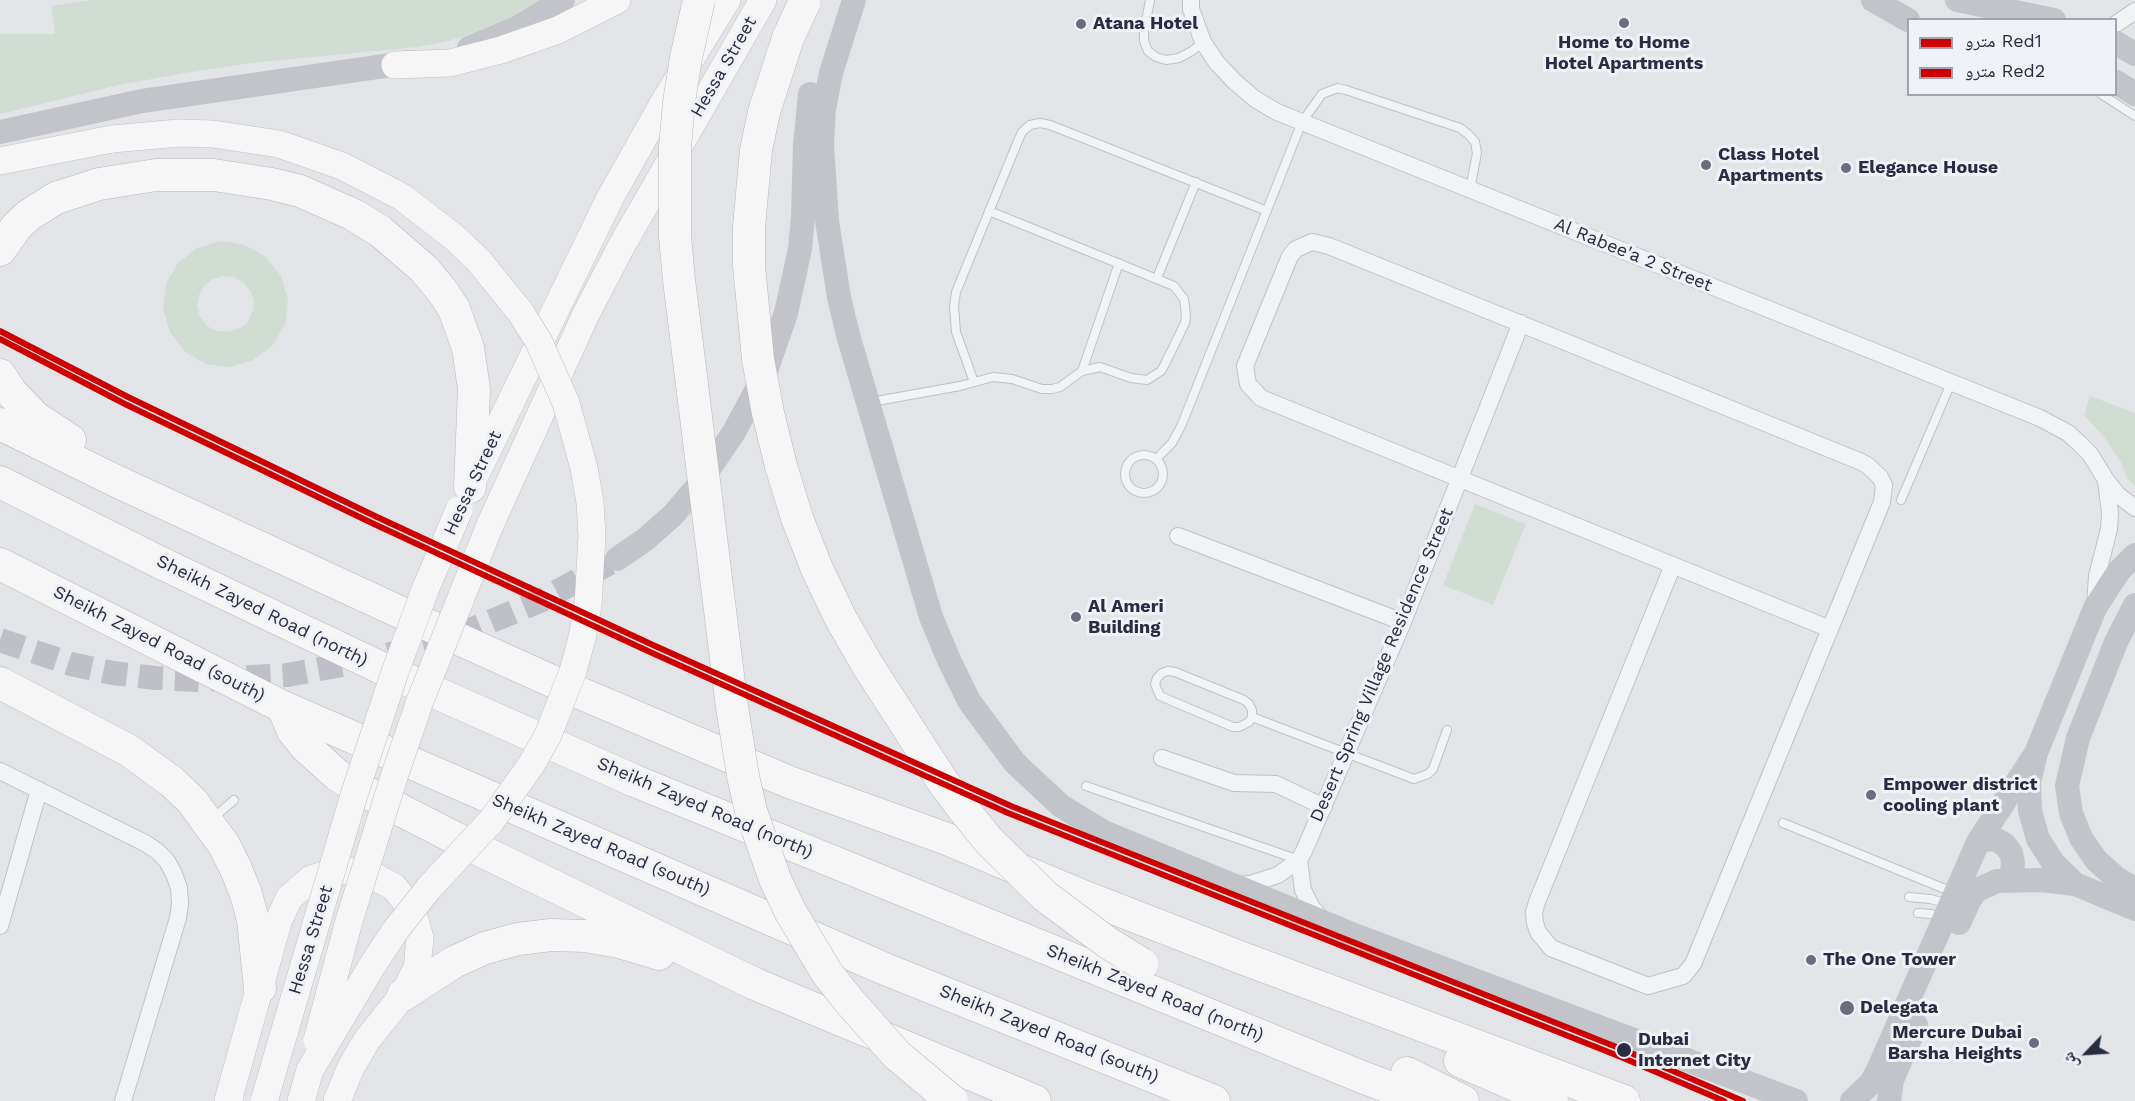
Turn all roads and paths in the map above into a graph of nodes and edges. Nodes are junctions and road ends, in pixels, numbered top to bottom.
1 (563, 0) edge
2 (617, 0) edge
3 (699, 0) edge
4 (727, 0) edge
5 (763, 0) edge
6 (848, 0) edge
7 (854, 0) edge
8 (1150, 0) edge
9 (1191, 0) edge
10 (1873, 0) edge
11 (1957, 0) edge
12 (805, 1) edge
13 (2135, 11) edge
14 (2044, 18) edge
15 (1907, 20) edge
16 (2117, 23) edge
17 (1203, 42) junction
18 (2117, 44) edge
19 (2135, 54) edge
20 (395, 65) junction
21 (2117, 83) edge
22 (2135, 94) edge
23 (2104, 96) edge
24 (2135, 116) edge
25 (1302, 122) junction
26 (0, 132) edge
27 (0, 161) edge
28 (1196, 182) junction
29 (1470, 189) junction
30 (989, 211) junction
31 (1267, 211) junction
32 (0, 249) edge
33 (1119, 263) junction
34 (1157, 278) junction
35 (1521, 323) junction
36 (1082, 370) junction
37 (0, 375) edge
38 (974, 382) junction
39 (1951, 382) junction
40 (868, 402) junction
41 (0, 424) edge
42 (1156, 459) junction
43 (1459, 478) junction
44 (2106, 480) junction
45 (0, 482) edge
46 (464, 499) junction
47 (1901, 500) dead end
48 (2135, 508) edge
49 (1178, 536) dead end
50 (2135, 555) edge
51 (617, 559) tunnel mouth
52 (0, 564) edge
53 (1673, 565) junction
54 (327, 578) junction
55 (2135, 605) edge
56 (2095, 608) junction
57 (1403, 622) junction
58 (1830, 629) junction
59 (0, 683) edge
60 (283, 707) junction
61 (1252, 717) junction
62 (1447, 730) dead end
63 (2036, 753) junction
64 (1347, 754) junction
65 (1162, 758) dead end
66 (0, 771) edge
67 (1086, 786) dead end
68 (39, 790) junction
69 (234, 800) dead end
70 (1324, 807) junction
71 (209, 822) junction
72 (1782, 823) dead end
73 (1978, 842) junction
74 (1302, 856) junction
75 (2007, 880) junction
76 (2075, 884) junction
77 (1235, 886) junction
78 (2135, 889) edge
79 (1909, 897) dead end
80 (1950, 905) junction
81 (2135, 909) edge
82 (1918, 913) dead end
83 (1326, 923) junction
84 (0, 926) edge
85 (1242, 958) junction
86 (754, 984) junction
87 (260, 988) junction
88 (403, 995) junction
89 (310, 1070) junction
90 (123, 1101) edge
91 (228, 1101) edge
92 (264, 1101) edge
93 (301, 1101) edge
94 (337, 1101) edge
95 (952, 1101) edge
96 (1035, 1101) edge
97 (1214, 1101) edge
98 (1426, 1101) edge
99 (1463, 1101) edge
100 (1552, 1101) edge
101 (1624, 1101) edge
102 (1796, 1101) edge
103 (1852, 1101) edge
104 (1889, 1101) edge

1 - 20 main road
2 - 20 main road
3 - 95 highway, bridge
4 - 46 main road, Hessa Street
5 - 89 main road, Hessa Street, bridge
6 - 51 main road
7 - 40 main road
8 - 17 lane
9 - 17 street, Al Rabee'a 2 Street
10 - 15 main road
11 - 14 main road
12 - 99 highway, bridge
13 - 16 street
17 - 25 street, Al Rabee'a 2 Street
18 - 19 main road
20 - 26 main road
21 - 22 main road
23 - 24 lane
25 - 29 street, Al Rabee'a 2 Street
25 - 29 lane
25 - 31 lane
27 - 89 main road, bridge
28 - 30 lane
28 - 31 lane
28 - 34 lane
29 - 39 street, Al Rabee'a 2 Street
30 - 33 lane
30 - 38 lane
31 - 42 lane
32 - 46 highway
33 - 34 lane
33 - 36 lane
34 - 36 lane
35 - 43 street, Desert Spring Village Residence Street
35 - 43 street
35 - 58 street
36 - 38 lane
37 - 54 highway
38 - 40 lane
39 - 44 street, Al Rabee'a 2 Street
39 - 47 lane
40 - 77 main road
41 - 54 highway
42 - 42 lane
43 - 53 street
43 - 57 street, Desert Spring Village Residence Street
44 - 48 street, Al Rabee'a 2 Street
44 - 56 street, Al Rabee'a 2 Street
45 - 98 highway, Sheikh Zayed Road (north)
46 - 92 main road, Hessa Street, bridge
49 - 57 street
50 - 56 main road
52 - 60 highway, Sheikh Zayed Road (south)
53 - 58 street
53 - 58 street
54 - 85 highway
55 - 78 main road
56 - 63 main road
57 - 64 street, Desert Spring Village Residence Street
59 - 71 highway
60 - 86 highway
60 - 97 highway, Sheikh Zayed Road (south)
61 - 61 lane
61 - 64 lane
62 - 64 lane
63 - 73 main road
63 - 76 main road
64 - 70 street, Desert Spring Village Residence Street
65 - 70 street
66 - 68 street
67 - 74 lane
68 - 84 street
68 - 90 street
69 - 71 lane
70 - 74 street, Desert Spring Village Residence Street
71 - 87 highway
72 - 80 lane
73 - 75 main road
73 - 80 main road
74 - 77 street
74 - 83 street
75 - 76 main road
75 - 104 main road
76 - 81 main road
77 - 83 main road
79 - 80 lane
80 - 82 lane
80 - 103 main road
83 - 102 main road
85 - 100 highway
85 - 101 highway
86 - 88 highway
86 - 96 highway
87 - 88 main road
87 - 91 main road
88 - 94 main road
89 - 93 main road, Hessa Street

